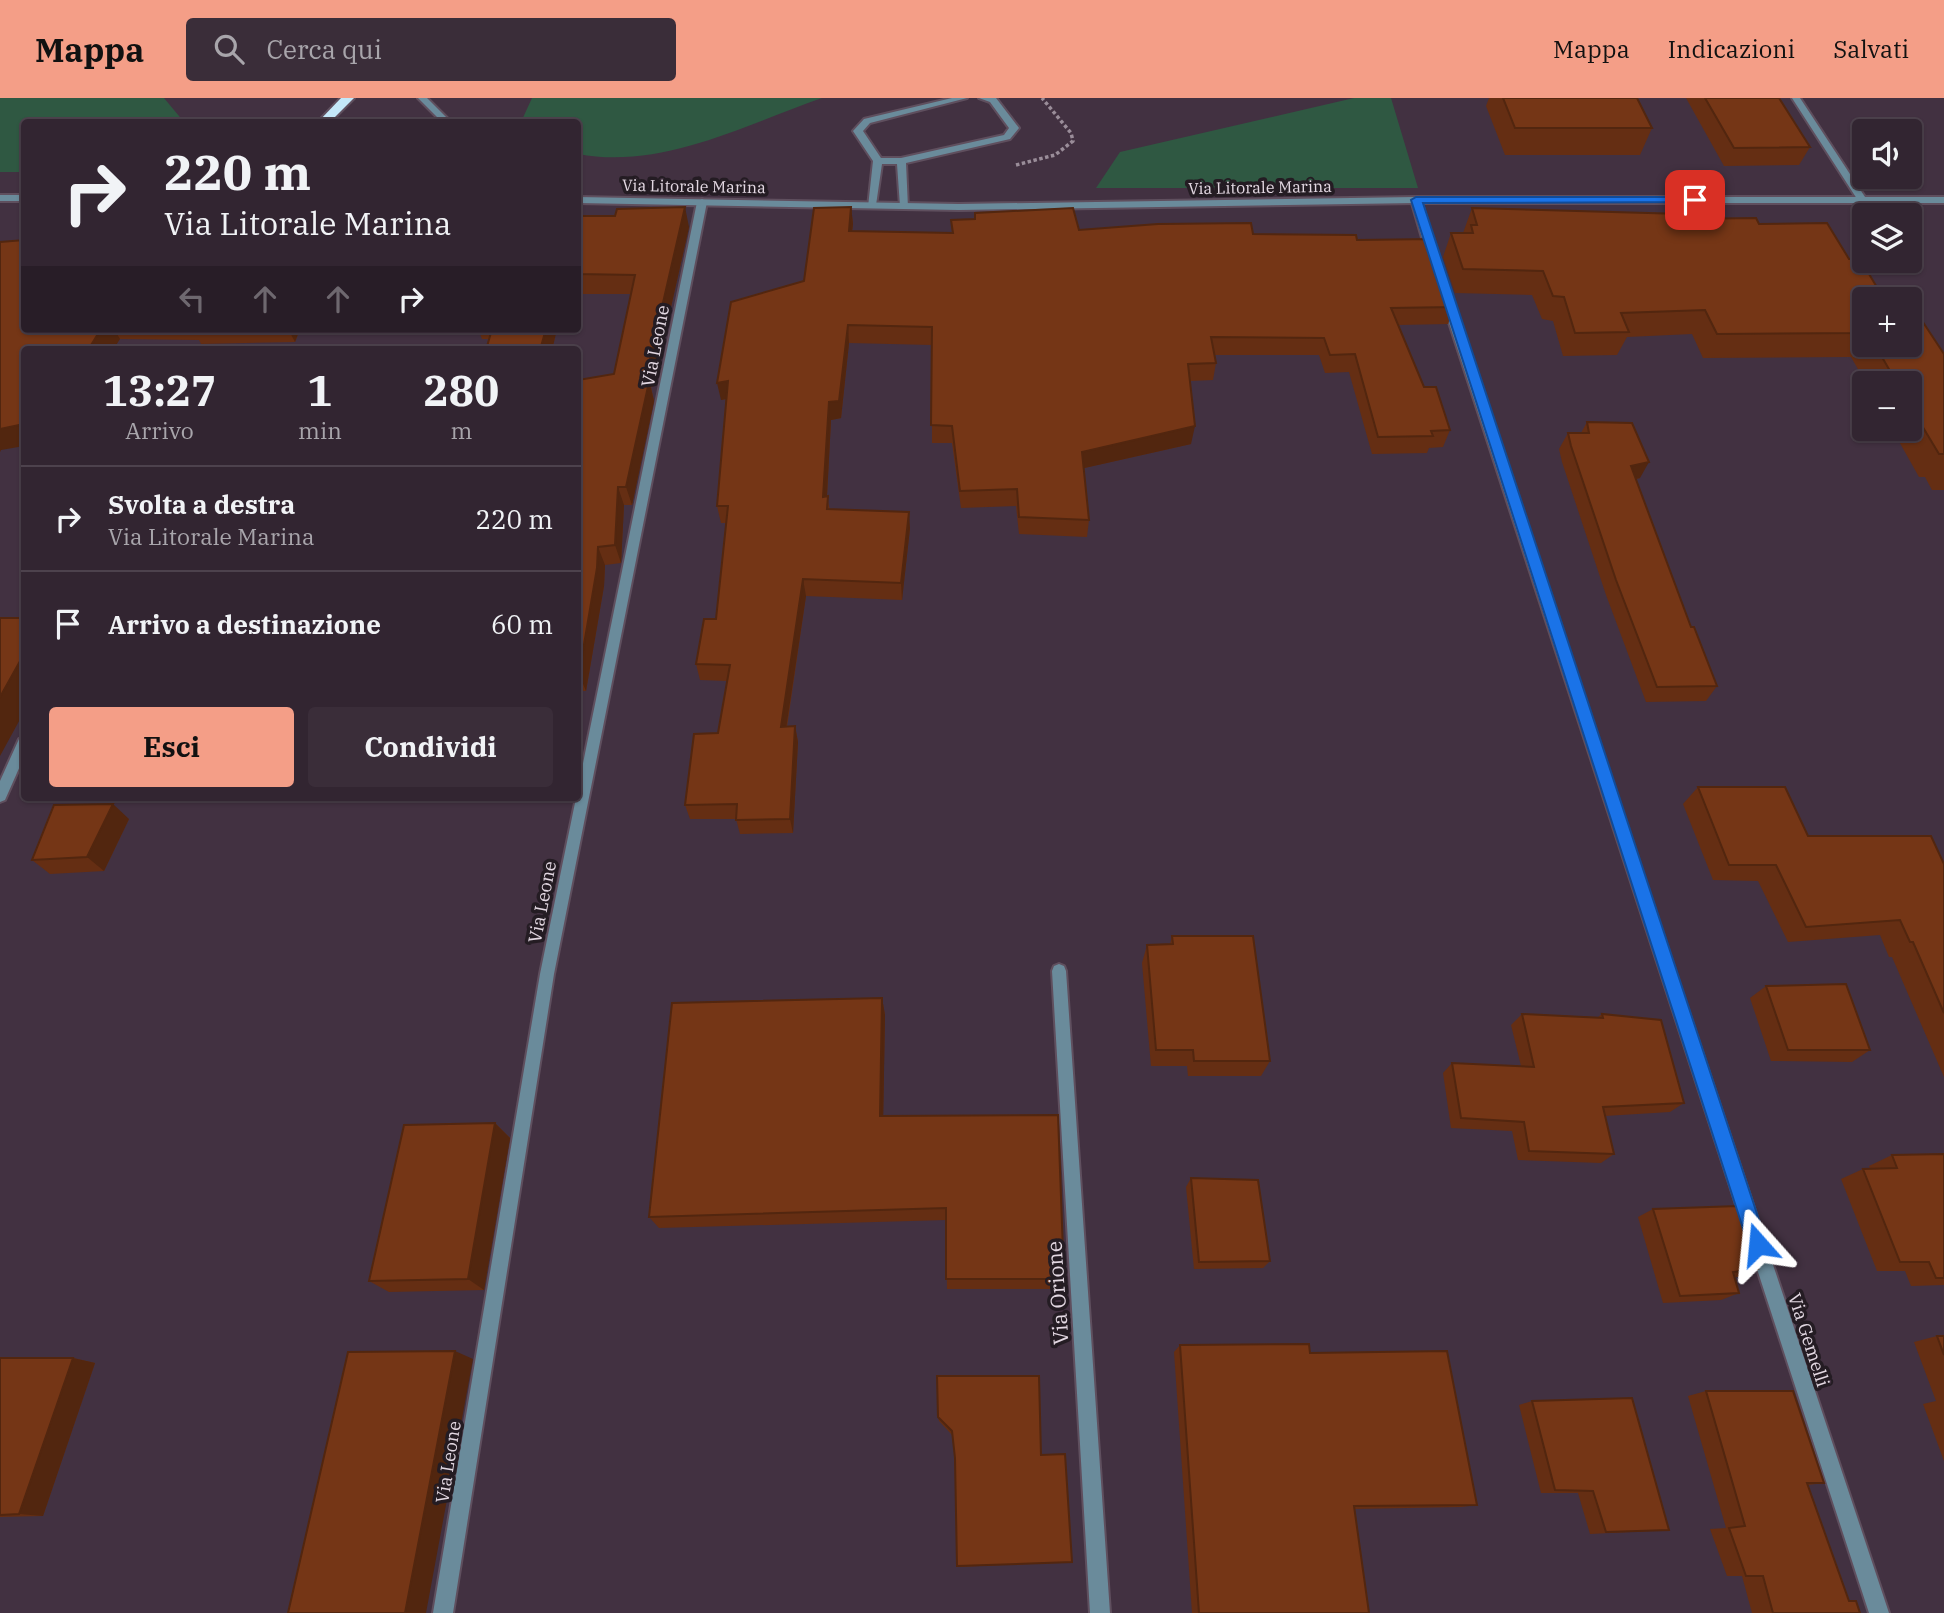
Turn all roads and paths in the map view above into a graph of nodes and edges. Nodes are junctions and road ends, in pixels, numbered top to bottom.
1 (422, 98) edge
2 (963, 98) edge
3 (983, 98) edge
4 (1796, 98) edge
5 (348, 99) edge
6 (327, 119) edge
7 (347, 119) edge
8 (444, 119) edge
9 (878, 161) junction
10 (901, 161) junction
11 (0, 198) edge
12 (21, 198) edge
13 (581, 200) edge
14 (1416, 200) junction
15 (1863, 200) junction
16 (1944, 200) edge
17 (702, 202) junction
18 (871, 205) junction
19 (905, 206) junction
20 (21, 750) edge
21 (0, 796) edge
22 (1059, 971) dead end
23 (443, 1613) edge
24 (1100, 1613) edge
25 (1879, 1613) edge

1 - 8 street
2 - 9 street
3 - 10 street
4 - 15 street
5 - 6 highway
5 - 7 highway
9 - 10 street
9 - 18 street
10 - 19 street
11 - 12 street
13 - 17 street, Via Litorale Marina
14 - 15 street, Via Litorale Marina
14 - 19 street, Via Litorale Marina
14 - 25 street, Via Gemelli
15 - 16 street, Via Litorale Marina
17 - 18 street, Via Litorale Marina
17 - 23 street, Via Leone
18 - 19 street, Via Litorale Marina
20 - 21 street
22 - 24 street, Via Orione

